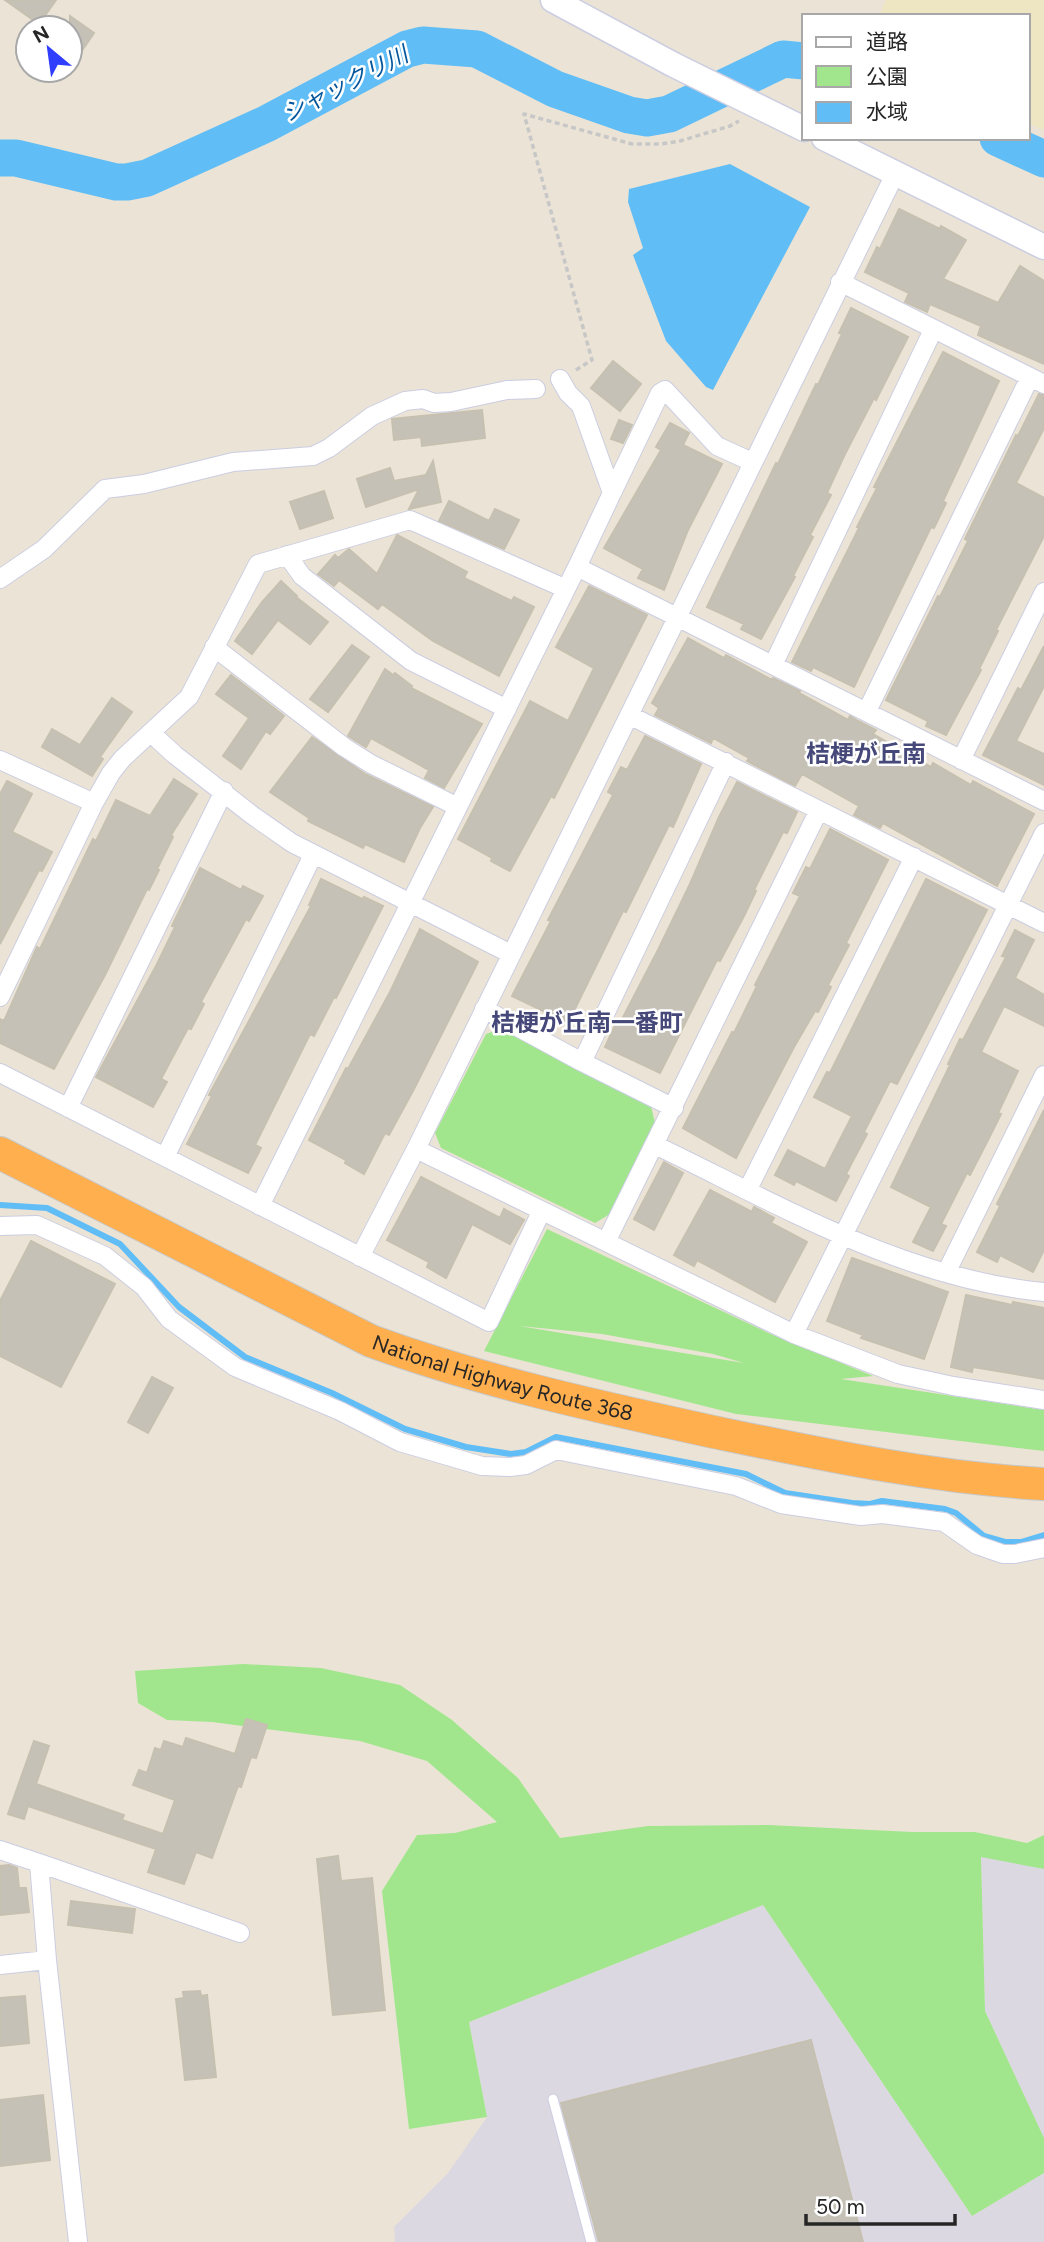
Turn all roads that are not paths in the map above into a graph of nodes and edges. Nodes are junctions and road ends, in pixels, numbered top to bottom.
1 (553, 0) edge
2 (802, 128) edge
3 (828, 140) edge
4 (896, 172) junction
5 (1044, 247) edge
6 (840, 282) junction
7 (933, 330) junction
8 (560, 379) road end
9 (1037, 381) edge
10 (536, 388) dead end
11 (752, 462) junction
12 (612, 493) junction
13 (287, 555) junction
14 (576, 567) junction
15 (0, 579) edge
16 (564, 588) junction
17 (1044, 592) edge
18 (677, 618) junction
19 (214, 647) junction
20 (773, 665) junction
21 (507, 709) junction
22 (867, 711) junction
23 (629, 715) junction
24 (151, 733) junction
25 (0, 760) edge
26 (961, 760) junction
27 (726, 762) junction
28 (224, 791) junction
29 (1044, 802) edge
30 (93, 803) junction
31 (458, 807) junction
32 (819, 810) junction
33 (1044, 833) edge
34 (313, 855) junction
35 (914, 857) junction
36 (410, 905) junction
37 (1008, 905) junction
38 (1044, 923) edge
39 (511, 954) junction
40 (0, 997) edge
41 (484, 1009) junction
42 (582, 1062) junction
43 (0, 1073) edge
44 (1044, 1075) edge
45 (68, 1108) junction
46 (674, 1108) junction
47 (655, 1145) junction
48 (416, 1149) junction
49 (0, 1153) edge
50 (165, 1157) junction
51 (748, 1189) junction
52 (260, 1206) junction
53 (541, 1212) junction
54 (0, 1226) edge
55 (844, 1236) junction
56 (606, 1242) junction
57 (360, 1257) junction
58 (946, 1273) junction
59 (1044, 1292) edge
60 (794, 1334) junction
61 (1044, 1400) edge
62 (1044, 1484) edge
63 (1044, 1548) edge
64 (0, 1850) edge
65 (39, 1863) junction
66 (240, 1933) dead end
67 (47, 1960) junction
68 (0, 1965) edge
69 (553, 2099) dead end
70 (79, 2242) edge
71 (591, 2242) edge

1 - 2 street
3 - 4 street
4 - 5 street
4 - 6 street
6 - 7 street
6 - 11 street
7 - 9 street
7 - 20 street
8 - 12 street
9 - 22 street
10 - 15 street
11 - 12 street
11 - 18 street
12 - 14 street
13 - 16 street
13 - 19 street
13 - 21 street
14 - 16 street
14 - 18 street
16 - 21 street
17 - 26 street
18 - 20 street
18 - 23 street
19 - 24 street
19 - 31 street
20 - 22 street
21 - 31 street
22 - 26 street
23 - 27 street
23 - 39 street
24 - 28 street
24 - 30 street
25 - 30 street
26 - 29 street
27 - 32 street
27 - 42 street
28 - 34 street
28 - 45 street
30 - 40 street
31 - 36 street
32 - 35 street
32 - 46 street
33 - 37 street
34 - 36 street
34 - 50 street
35 - 37 street
35 - 51 street
36 - 39 street
36 - 52 street
37 - 38 street
37 - 55 street
39 - 41 street
41 - 42 street
41 - 48 street
42 - 46 street
43 - 45 street
44 - 58 street
45 - 50 street
46 - 47 street
47 - 51 street
47 - 56 street
48 - 53 street
48 - 57 street
49 - 62 highway, National Highway Route 368
50 - 52 street
51 - 55 street
52 - 57 street
53 - 56 street
53 - 57 street
54 - 63 street
55 - 58 street
55 - 60 street
56 - 60 street
58 - 59 street
60 - 61 street
64 - 65 street
65 - 66 street
65 - 67 street
67 - 68 street
67 - 70 street
69 - 71 lane

